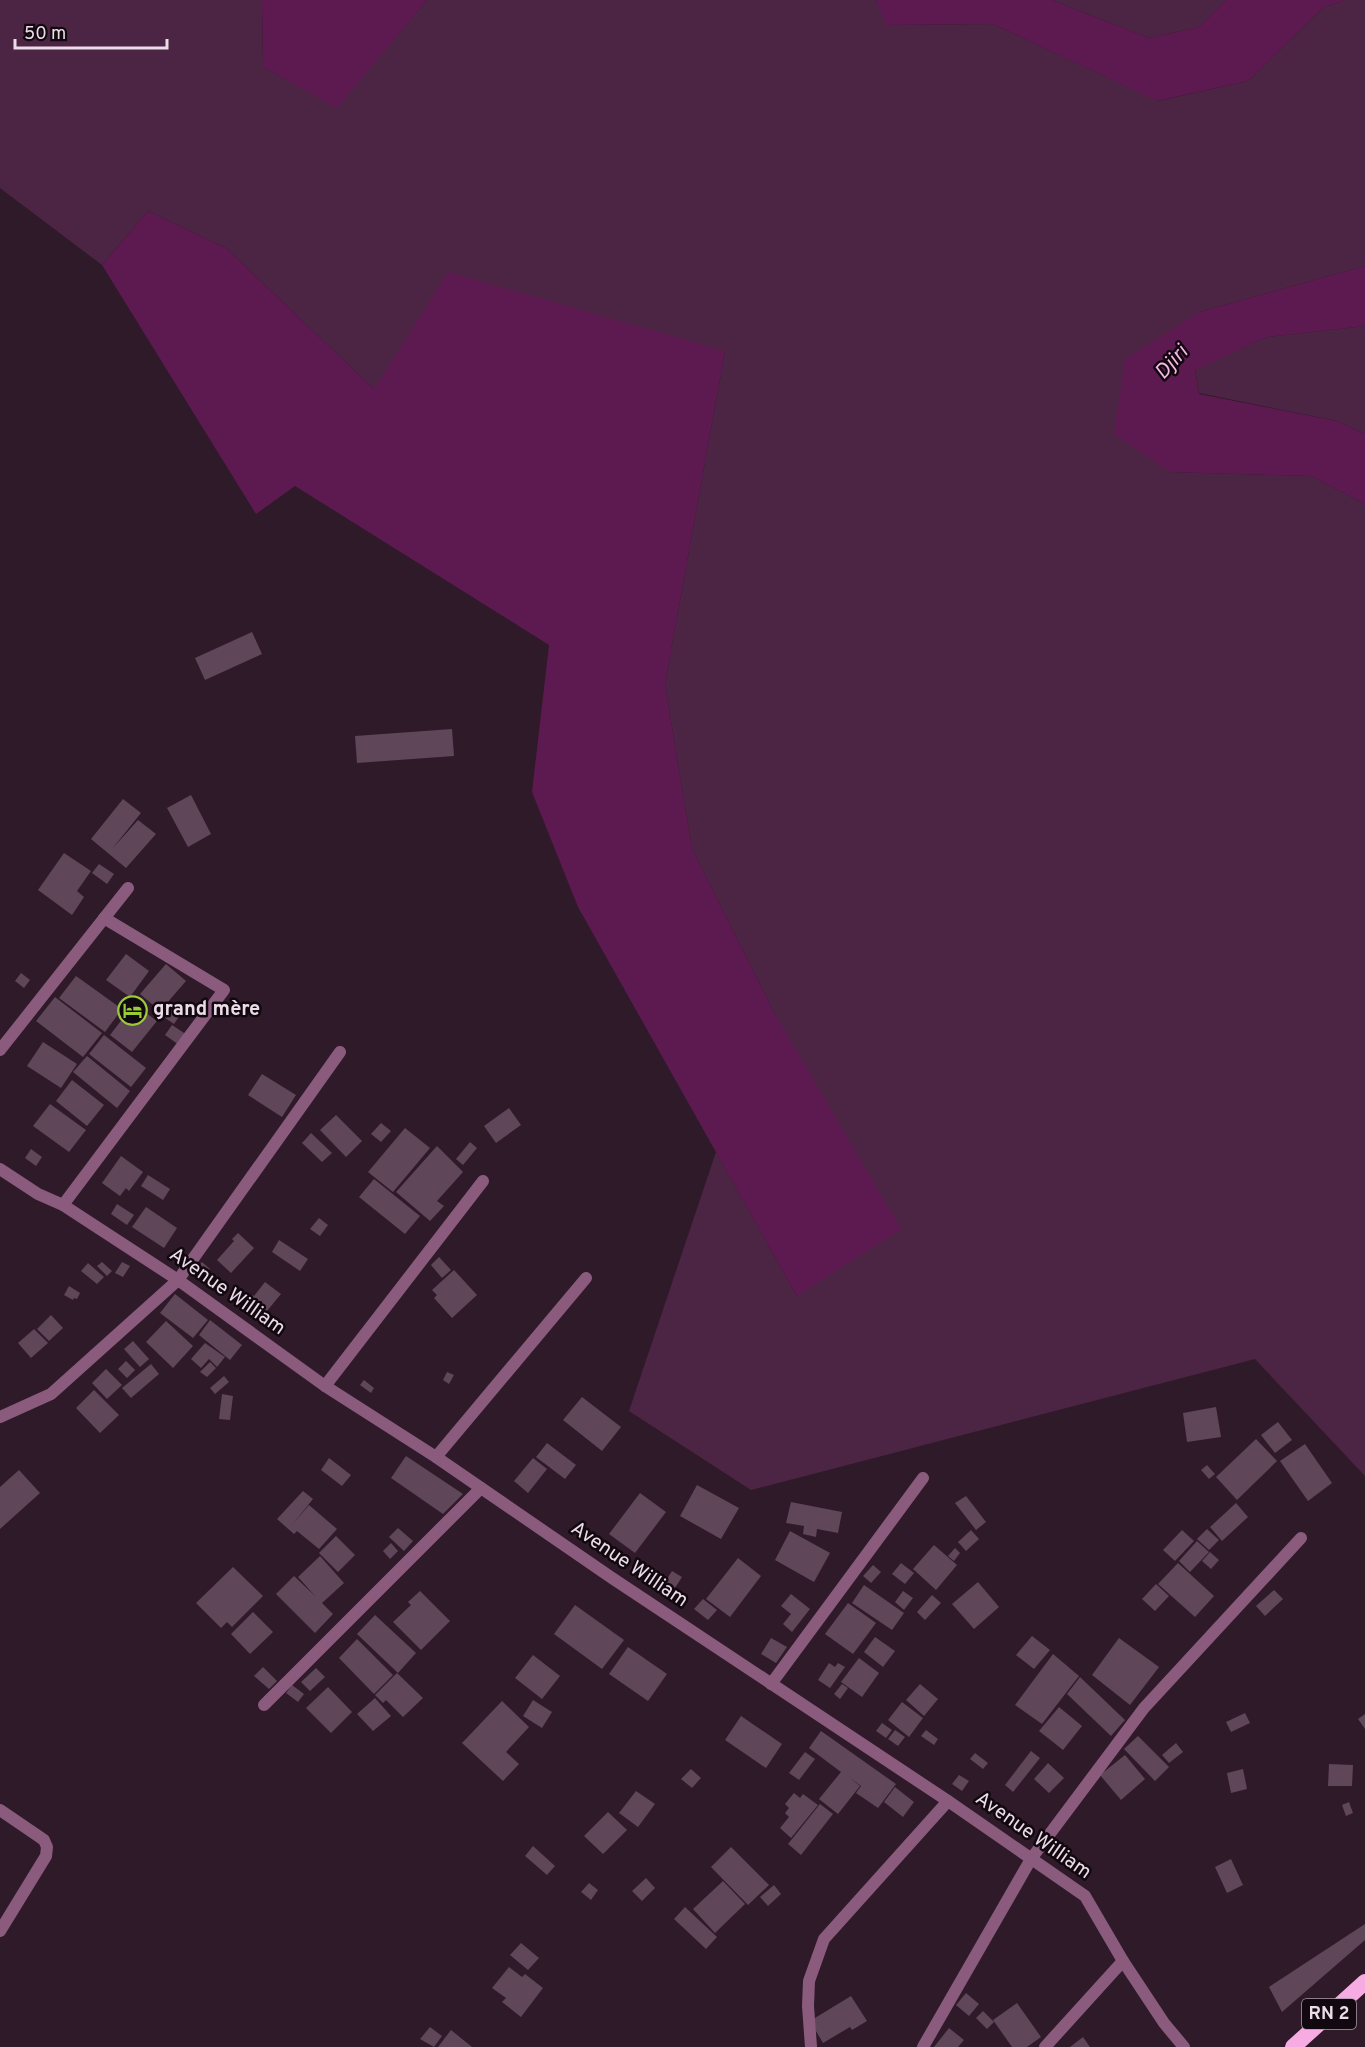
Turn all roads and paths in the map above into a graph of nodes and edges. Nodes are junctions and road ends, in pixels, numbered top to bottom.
1 (128, 888) dead end
2 (104, 918) junction
3 (0, 1050) edge
4 (340, 1052) dead end
5 (0, 1169) edge
6 (483, 1181) dead end
7 (63, 1205) junction
8 (586, 1278) dead end
9 (178, 1280) junction
10 (325, 1386) junction
11 (0, 1418) edge
12 (436, 1457) junction
13 (923, 1478) dead end
14 (481, 1488) junction
15 (1301, 1538) dead end
16 (771, 1684) junction
17 (264, 1705) dead end
18 (948, 1801) junction
19 (0, 1810) edge
20 (1031, 1859) junction
21 (0, 1931) edge
22 (1123, 1961) junction
23 (1365, 1982) edge
24 (812, 2047) edge
25 (923, 2047) edge
26 (1045, 2047) edge
27 (1184, 2047) edge
28 (1293, 2047) edge

1 - 2 street
2 - 3 street
2 - 7 street
4 - 9 street
5 - 7 street, Avenue William
6 - 10 street
7 - 9 street, Avenue William
8 - 12 street
9 - 10 street, Avenue William
9 - 11 street
10 - 12 street, Avenue William
12 - 14 street, Avenue William
13 - 16 street
14 - 16 street, Avenue William
14 - 17 street
15 - 20 street
16 - 18 street, Avenue William
18 - 20 street, Avenue William
18 - 24 street
19 - 21 street
20 - 22 street, Avenue William
20 - 25 street
22 - 26 street
22 - 27 street, Avenue William
23 - 28 highway, RN 2

